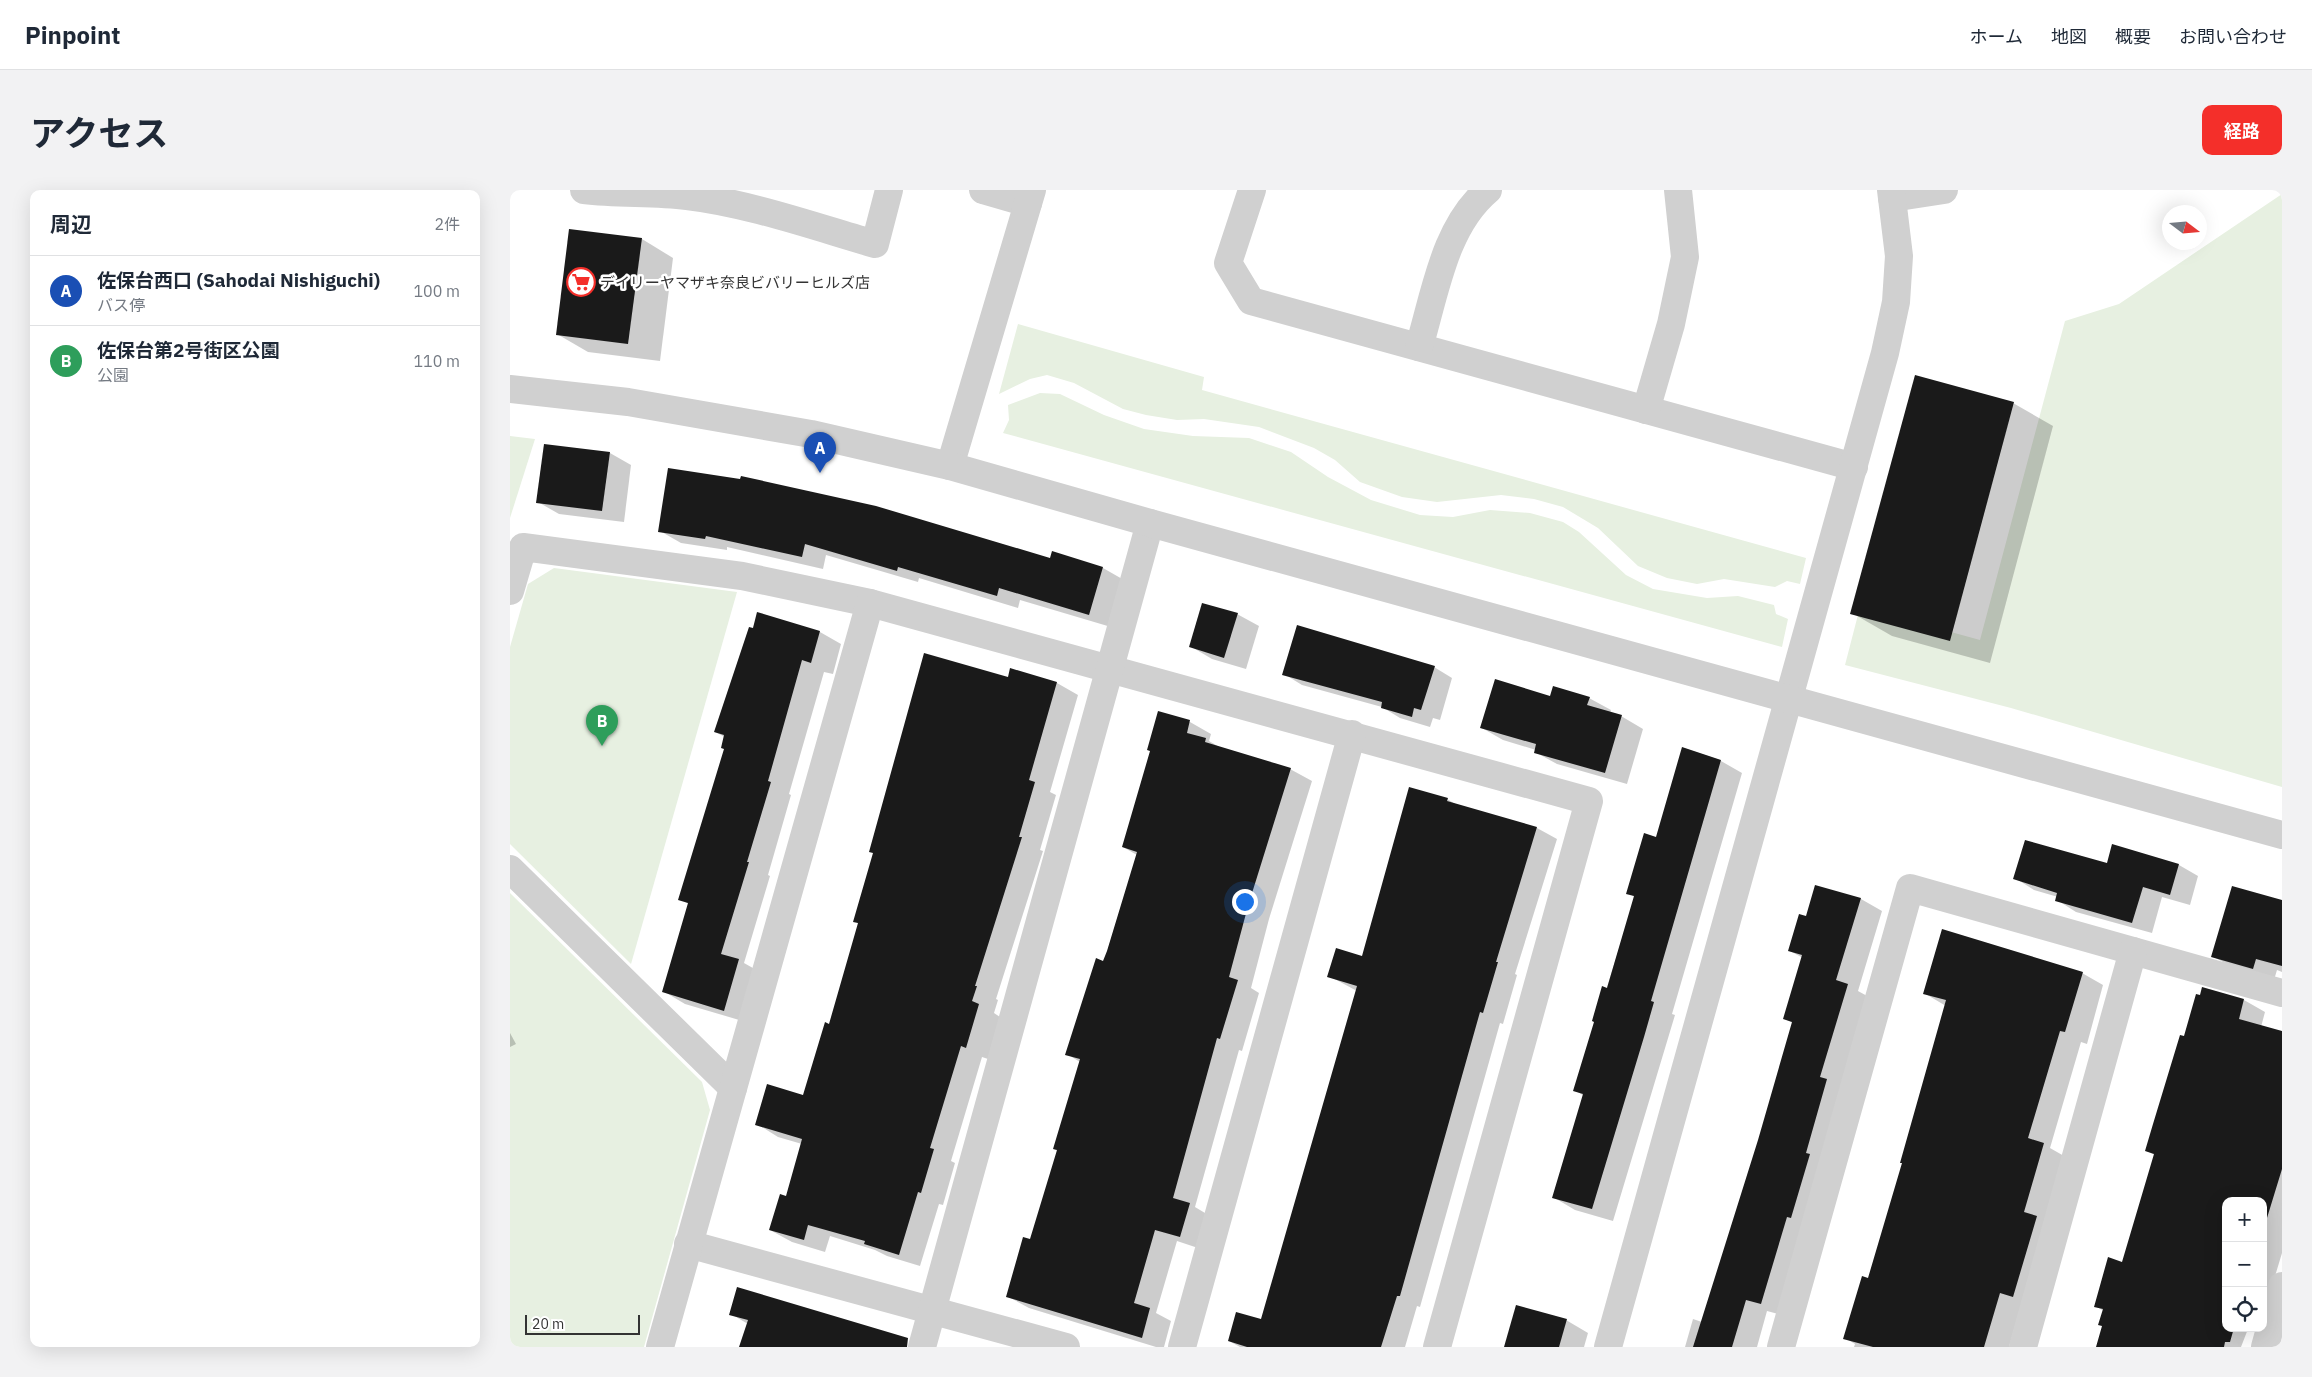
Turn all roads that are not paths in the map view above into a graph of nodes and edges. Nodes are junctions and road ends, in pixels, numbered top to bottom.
1 (584, 190) edge
2 (889, 190) edge
3 (983, 190) edge
4 (1252, 190) edge
5 (1488, 190) edge
6 (1678, 190) edge
7 (1944, 190) edge
8 (1892, 194) edge
9 (1030, 196) edge
10 (1419, 347) junction
11 (510, 389) edge
12 (1646, 410) junction
13 (950, 466) junction
14 (1854, 467) junction
15 (1150, 523) junction
16 (510, 591) edge
17 (870, 603) junction
18 (1111, 668) junction
19 (1789, 700) junction
20 (1352, 734) junction
21 (2282, 835) edge
22 (510, 868) edge
23 (2133, 951) junction
24 (2282, 993) edge
25 (733, 1088) junction
26 (688, 1244) junction
27 (2282, 1286) edge
28 (932, 1310) junction
29 (660, 1347) edge
30 (922, 1347) edge
31 (1066, 1347) edge
32 (1182, 1347) edge
33 (1437, 1347) edge
34 (1608, 1347) edge
35 (1781, 1347) edge
36 (2023, 1347) edge
37 (2265, 1347) edge

1 - 2 street
3 - 9 street
4 - 10 street
5 - 10 street
6 - 12 street
7 - 8 street
8 - 14 street
9 - 13 street
10 - 12 street
11 - 13 street
12 - 14 street
13 - 15 street
14 - 19 street
15 - 18 street
15 - 19 street
16 - 17 street
17 - 18 street
17 - 25 street
18 - 20 street
18 - 28 street
19 - 21 street
19 - 34 street
20 - 32 street
20 - 33 street
22 - 25 street
23 - 24 street
23 - 35 street
23 - 36 street
25 - 26 street
26 - 28 street
26 - 29 street
27 - 37 street
28 - 30 street
28 - 31 street

